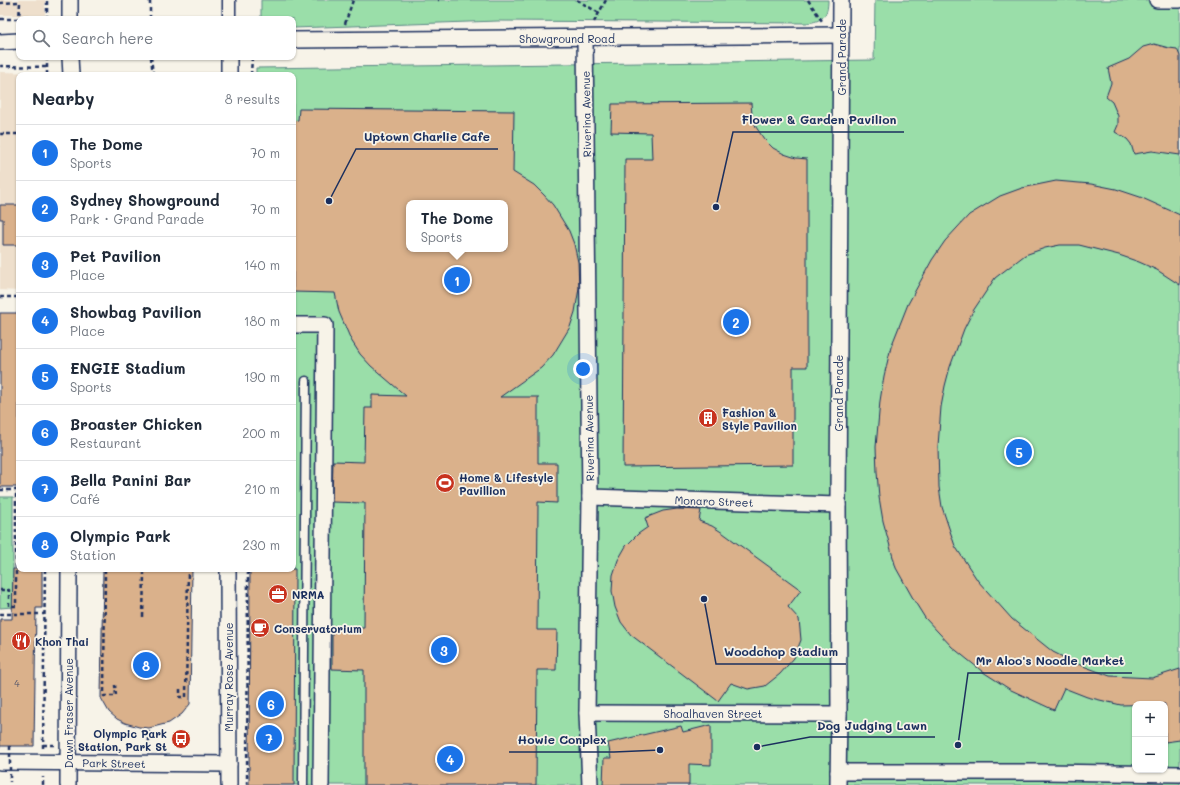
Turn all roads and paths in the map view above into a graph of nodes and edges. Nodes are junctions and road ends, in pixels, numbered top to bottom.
1 (47, 0) edge
2 (70, 0) edge
3 (150, 0) edge
4 (229, 0) edge
5 (353, 0) edge
6 (577, 0) edge
7 (606, 0) edge
8 (842, 0) edge
9 (1157, 0) edge
10 (1180, 0) edge
11 (0, 3) edge
12 (599, 12) junction
13 (19, 16) edge
14 (47, 16) edge
15 (70, 16) edge
16 (150, 16) edge
17 (229, 16) edge
18 (16, 19) edge
19 (0, 20) edge
20 (841, 35) junction
21 (585, 38) junction
22 (296, 40) edge
23 (340, 40) junction
24 (16, 41) edge
25 (0, 42) edge
26 (47, 60) edge
27 (70, 60) edge
28 (151, 60) edge
29 (229, 60) edge
30 (252, 60) edge
31 (0, 66) edge
32 (47, 67) junction
33 (47, 72) edge
34 (70, 72) edge
35 (153, 72) edge
36 (229, 72) edge
37 (251, 72) edge
38 (0, 134) edge
39 (16, 134) edge
40 (0, 297) edge
41 (16, 297) edge
42 (296, 325) edge
43 (306, 381) dead end
44 (0, 490) edge
45 (16, 490) edge
46 (590, 497) junction
47 (838, 505) junction
48 (17, 572) edge
49 (45, 572) edge
50 (69, 572) edge
51 (105, 572) edge
52 (188, 572) edge
53 (228, 572) edge
54 (248, 572) edge
55 (144, 573) dead end
56 (0, 590) edge
57 (0, 614) edge
58 (44, 614) junction
59 (143, 618) dead end
60 (115, 685) dead end
61 (180, 690) dead end
62 (587, 713) junction
63 (839, 714) junction
64 (149, 728) dead end
65 (43, 745) junction
66 (53, 745) dead end
67 (10, 746) dead end
68 (43, 750) dead end
69 (0, 762) edge
70 (68, 763) junction
71 (148, 764) junction
72 (229, 764) junction
73 (1180, 774) edge
74 (1044, 778) edge
75 (838, 779) edge
76 (10, 782) dead end
77 (68, 785) edge
78 (229, 785) edge
79 (247, 785) edge
80 (303, 785) edge
81 (322, 785) edge
82 (590, 785) edge

1 - 14 path
2 - 15 street
3 - 16 path
4 - 17 street
5 - 23 path
6 - 12 path
7 - 12 path
8 - 20 street, Grand Parade
9 - 10 street
11 - 13 path
12 - 21 path
18 - 19 path
20 - 21 street, Showground Road
20 - 47 street, Grand Parade
21 - 23 street, Showground Road
21 - 46 street, Riverina Avenue
22 - 23 street, Showground Road
24 - 25 street
26 - 32 path
27 - 34 street
28 - 35 path
29 - 36 street
30 - 37 path
31 - 32 path
32 - 33 path
38 - 39 path
40 - 41 path
42 - 81 street
43 - 80 lane
44 - 45 path
46 - 47 street, Monaro Street
46 - 62 street, Riverina Avenue
47 - 63 street, Grand Parade
48 - 56 path
49 - 58 path
50 - 70 street, Dawn Fraser Avenue
51 - 60 path
52 - 61 path
53 - 72 street, Murray Rose Avenue
54 - 79 path
55 - 59 path
57 - 58 path
58 - 65 path
62 - 63 street, Shoalhaven Street
62 - 82 street, Riverina Avenue
63 - 75 street, Grand Parade
64 - 71 path
65 - 66 path
65 - 68 path
67 - 76 path, bridge
69 - 70 street, Park Street
70 - 71 street, Park Street
70 - 77 street, Dawn Fraser Avenue
71 - 72 street, Park Street
72 - 78 street, Murray Rose Avenue
73 - 74 street
74 - 75 street

